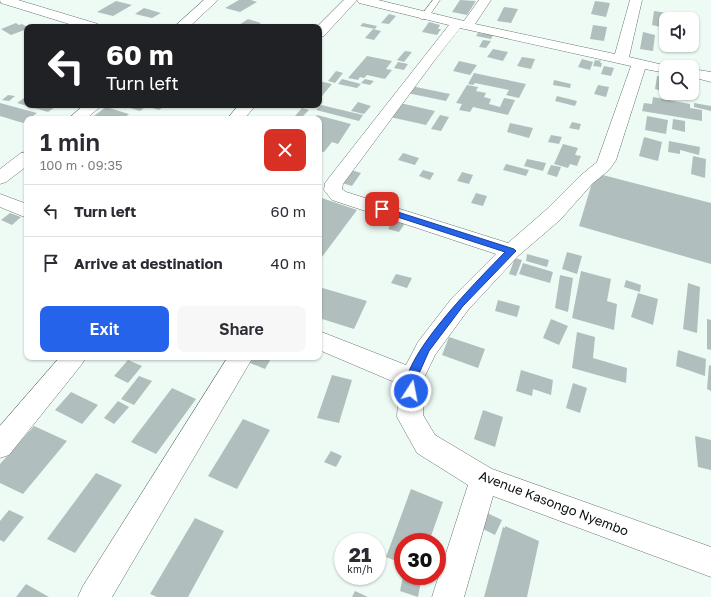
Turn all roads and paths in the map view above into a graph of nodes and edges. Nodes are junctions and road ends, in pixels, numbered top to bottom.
1 (4, 0) edge
2 (212, 0) edge
3 (351, 0) edge
4 (363, 0) edge
5 (437, 0) edge
6 (485, 0) edge
7 (636, 0) edge
8 (57, 4) dead end
9 (44, 11) junction
10 (424, 17) junction
11 (84, 24) edge
12 (184, 24) edge
13 (462, 25) junction
14 (322, 30) edge
15 (620, 60) junction
16 (639, 64) junction
17 (659, 68) edge
18 (699, 74) edge
19 (711, 77) edge
20 (90, 108) edge
21 (245, 108) edge
22 (80, 116) edge
23 (238, 116) edge
24 (24, 159) edge
25 (0, 178) edge
26 (0, 200) edge
27 (24, 211) edge
28 (511, 251) junction
29 (322, 341) edge
30 (72, 360) edge
31 (239, 360) edge
32 (412, 378) junction
33 (0, 446) edge
34 (484, 479) junction
35 (711, 562) edge
36 (94, 597) edge
37 (448, 597) edge

1 - 9 street
2 - 12 street
3 - 14 street
4 - 10 street
5 - 10 lane
6 - 13 street
7 - 15 street
8 - 9 street
9 - 11 street
10 - 13 street
13 - 15 street
13 - 28 street
15 - 16 street
16 - 17 street
16 - 28 street
18 - 19 street
20 - 22 street
21 - 23 street
24 - 25 street
26 - 27 street
28 - 32 street
29 - 32 street
30 - 33 street
31 - 36 street
32 - 34 street, Avenue Kasongo Nyembo
34 - 35 street, Avenue Kasongo Nyembo
34 - 37 street

